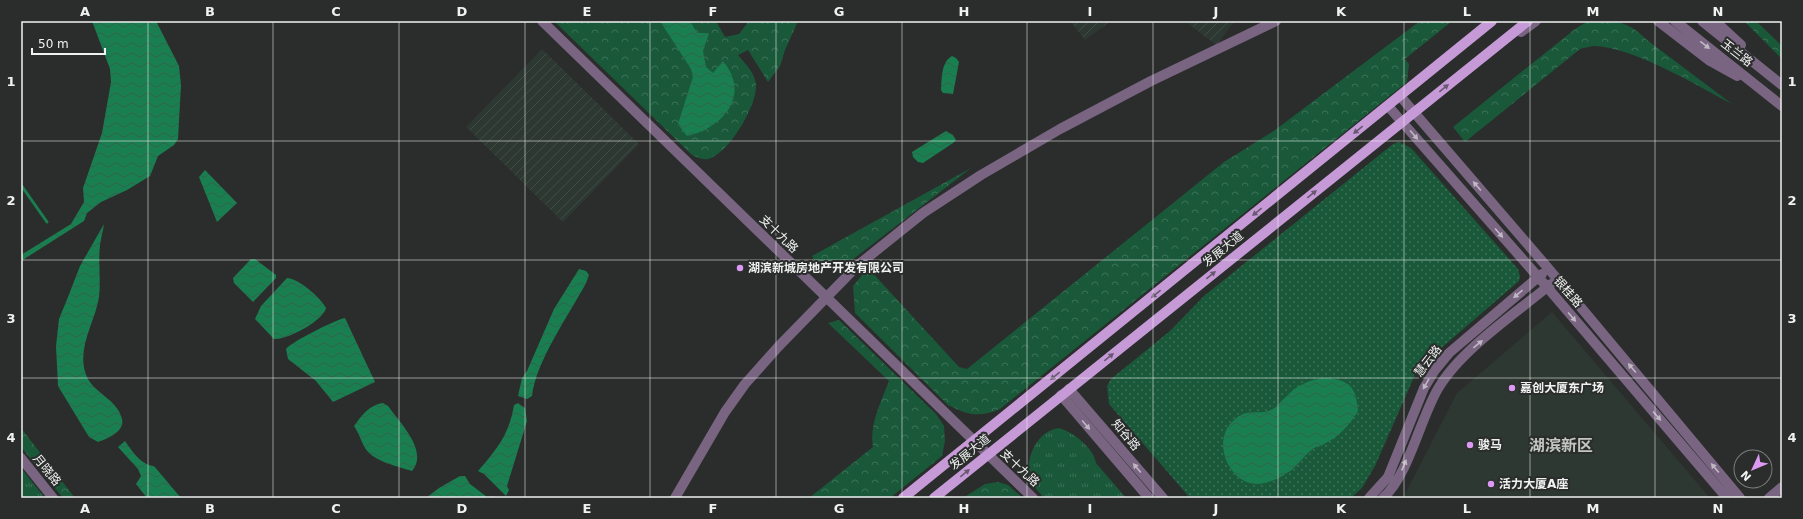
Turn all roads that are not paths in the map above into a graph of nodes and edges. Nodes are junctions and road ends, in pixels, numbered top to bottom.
1 (542, 21) edge
2 (1276, 21) edge
3 (1485, 21) edge
4 (1492, 21) edge
5 (1528, 21) edge
6 (1536, 21) edge
7 (1658, 21) edge
8 (1675, 21) edge
9 (1702, 21) edge
10 (1715, 21) edge
11 (1448, 57) junction
12 (1464, 73) junction
13 (1778, 82) edge
14 (1765, 92) junction
15 (1400, 96) junction
16 (1388, 106) junction
17 (1782, 106) edge
18 (1414, 113) junction
19 (1402, 122) junction
20 (1548, 268) junction
21 (1538, 277) junction
22 (1557, 279) junction
23 (1547, 287) junction
24 (826, 298) junction
25 (1070, 389) junction
26 (1061, 395) junction
27 (974, 441) junction
28 (988, 455) junction
29 (21, 458) edge
30 (1782, 487) edge
31 (1782, 496) edge
32 (53, 498) edge
33 (675, 498) edge
34 (903, 498) edge
35 (934, 498) edge
36 (1033, 498) edge
37 (1149, 498) edge
38 (1163, 498) edge
39 (1369, 498) edge
40 (1383, 498) edge
41 (1727, 498) edge
42 (1740, 498) edge
43 (1769, 498) edge
44 (1780, 498) edge

1 - 24 street, 支十九路
2 - 24 street
3 - 11 street
4 - 11 main road, 发展大道
5 - 12 main road, 发展大道
6 - 12 street
7 - 14 street
8 -> 14 street, 玉兰路
9 - 13 street, 玉兰路
10 - 13 street
11 - 15 main road, 发展大道
18 -> 12 main road, 发展大道
14 - 17 street, 玉兰路
15 - 16 main road, 发展大道
15 - 18 street, 银桂路
16 - 19 street, 银桂路
16 -> 27 main road, 发展大道
18 - 19 main road, 发展大道
20 -> 18 street, 银桂路
19 -> 21 street, 银桂路
25 -> 19 main road, 发展大道
20 - 21 street, 慧云路
20 - 22 street, 银桂路
21 - 23 street, 银桂路
21 -> 39 street, 慧云路
22 - 23 street, 慧云路
42 -> 22 street, 银桂路
40 -> 23 street, 慧云路
23 -> 41 street, 银桂路
24 - 27 street, 支十九路
24 - 33 street
25 - 26 main road, 发展大道
38 -> 25 street, 知谷路
26 - 28 main road, 发展大道
26 -> 37 street, 知谷路
27 - 28 street, 支十九路
27 - 34 main road, 发展大道
35 -> 28 main road, 发展大道
28 - 36 street, 支十九路
29 - 32 street, 月晓路
30 - 43 street
31 - 44 street

